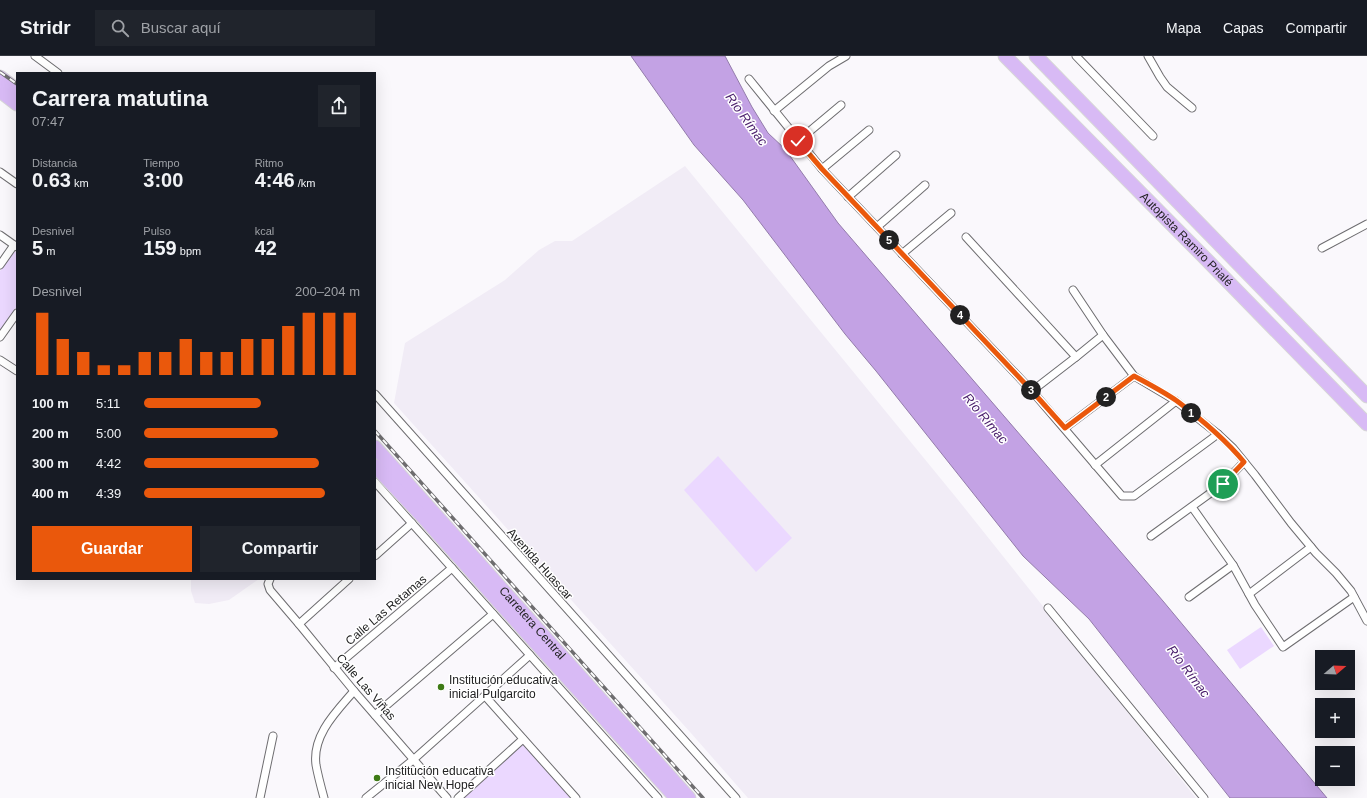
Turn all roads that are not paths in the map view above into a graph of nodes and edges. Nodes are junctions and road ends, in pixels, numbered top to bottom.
1 (35, 56) edge
2 (846, 56) edge
3 (1005, 56) edge
4 (1036, 56) edge
5 (1076, 56) edge
6 (1148, 56) edge
7 (57, 72) edge
8 (0, 77) edge
9 (749, 79) dead end
10 (16, 89) edge
11 (0, 91) edge
12 (16, 103) edge
13 (841, 104) dead end
14 (1192, 108) dead end
15 (774, 111) junction
16 (868, 130) dead end
17 (1153, 136) dead end
18 (798, 141) junction
19 (896, 155) dead end
20 (822, 169) junction
21 (0, 172) edge
22 (16, 183) edge
23 (925, 185) dead end
24 (848, 197) junction
25 (952, 213) dead end
26 (1367, 224) edge
27 (877, 227) junction
28 (0, 235) edge
29 (966, 237) dead end
30 (15, 246) edge
31 (1322, 248) dead end
32 (902, 254) junction
33 (0, 265) edge
34 (1073, 290) dead end
35 (16, 314) edge
36 (1103, 335) junction
37 (0, 337) edge
38 (1076, 357) junction
39 (0, 360) edge
40 (16, 370) edge
41 (1134, 376) junction
42 (1032, 391) junction
43 (376, 395) edge
44 (1367, 396) edge
45 (1176, 401) junction
46 (1367, 424) edge
47 (1065, 428) junction
48 (1218, 434) junction
49 (376, 448) edge
50 (1244, 462) junction
51 (1095, 465) junction
52 (377, 475) edge
53 (1192, 507) junction
54 (420, 514) junction
55 (1151, 536) dead end
56 (1311, 547) junction
57 (376, 555) edge
58 (1233, 565) junction
59 (452, 568) junction
60 (270, 580) edge
61 (348, 580) edge
62 (1249, 594) junction
63 (1189, 597) dead end
64 (1354, 598) junction
65 (1048, 608) dead end
66 (493, 614) junction
67 (1367, 621) edge
68 (299, 624) junction
69 (530, 656) junction
70 (334, 668) junction
71 (354, 691) junction
72 (485, 696) junction
73 (375, 715) junction
74 (273, 736) dead end
75 (523, 739) junction
76 (413, 760) junction
77 (370, 797) edge
78 (655, 797) edge
79 (260, 798) edge
80 (324, 798) edge
81 (447, 798) edge
82 (458, 798) edge
83 (576, 798) edge
84 (676, 798) edge
85 (689, 798) edge
86 (736, 798) edge
87 (1204, 798) edge

1 - 7 street
2 - 15 street
3 - 46 highway, Autopista Ramiro Prialé
4 - 44 highway, Autopista Ramiro Prialé
5 - 17 street
6 - 14 street
8 - 10 highway
9 - 15 street
11 - 12 highway
13 - 18 street
15 - 18 street
16 - 20 street
18 - 20 street
19 - 24 street
20 - 24 street
21 - 22 street
23 - 27 street
24 - 27 street
25 - 32 street
26 - 31 street
27 - 32 street
28 - 30 street
29 - 38 street
30 - 33 street
32 - 42 street
34 - 36 street
35 - 37 street
36 - 38 street
36 - 41 street
38 - 42 street
39 - 40 street
41 - 45 street
41 - 47 street
42 - 47 street
43 - 86 street, Avenida Huascar
45 - 48 street
45 - 51 street
47 - 51 street
48 - 50 street
48 - 51 street
49 - 54 highway, Carretera Central
50 - 53 street
50 - 56 street
52 - 54 highway, Carretera Central
53 - 55 street
53 - 58 street
54 - 57 street
54 - 59 street
54 - 84 highway, Carretera Central
54 - 85 highway, Carretera Central
56 - 62 street
56 - 64 street
58 - 62 street
58 - 63 street
59 - 66 street
59 - 70 street, Calle Las Retamas
60 - 68 street, Calle Las Viñas
61 - 68 street
62 - 64 street
64 - 67 street
65 - 87 street
66 - 69 street
66 - 73 street
68 - 70 street, Calle Las Viñas
69 - 72 street
69 - 78 street
70 - 71 street, Calle Las Viñas
71 - 73 street, Calle Las Viñas
71 - 80 street
72 - 75 street
72 - 76 street
73 - 76 street, Calle Las Viñas
74 - 79 street
75 - 82 street
75 - 83 street
76 - 77 street
76 - 81 street, Calle Las Viñas

